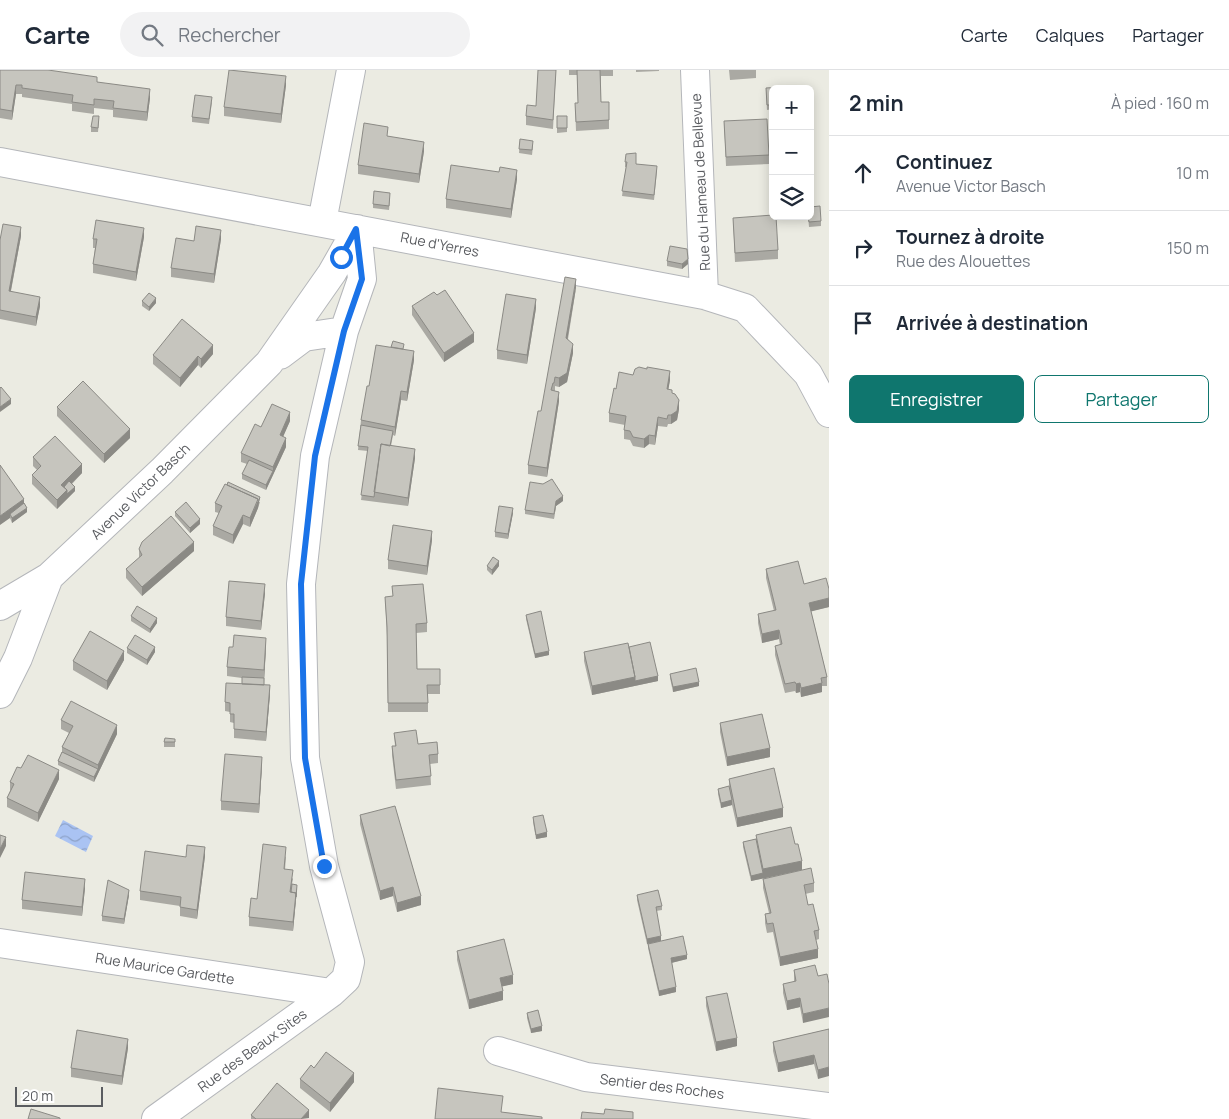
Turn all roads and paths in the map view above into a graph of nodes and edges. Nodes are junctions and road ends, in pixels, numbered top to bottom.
1 (351, 70) edge
2 (694, 70) edge
3 (0, 162) edge
4 (322, 222) junction
5 (356, 229) junction
6 (704, 295) junction
7 (344, 331) junction
8 (269, 363) junction
9 (829, 413) edge
10 (49, 577) junction
11 (0, 606) edge
12 (0, 694) edge
13 (0, 943) edge
14 (338, 986) junction
15 (498, 1051) dead end
16 (829, 1106) edge
17 (156, 1119) edge

1 - 4 street
2 - 6 street, Rue du Hameau de Bellevue
3 - 4 street, Rue d'Yerres
4 - 5 street, Rue d'Yerres
5 - 6 street, Rue d'Yerres
5 - 7 street
5 - 8 street, Avenue Victor Basch
6 - 9 street, Rue d'Yerres
7 - 8 street, Avenue Victor Basch
7 - 14 street
8 - 10 street, Avenue Victor Basch
10 - 11 street, Avenue Victor Basch
10 - 12 street
13 - 14 street, Rue Maurice Gardette
14 - 17 street, Rue des Beaux Sites
15 - 16 street, Sentier des Roches

